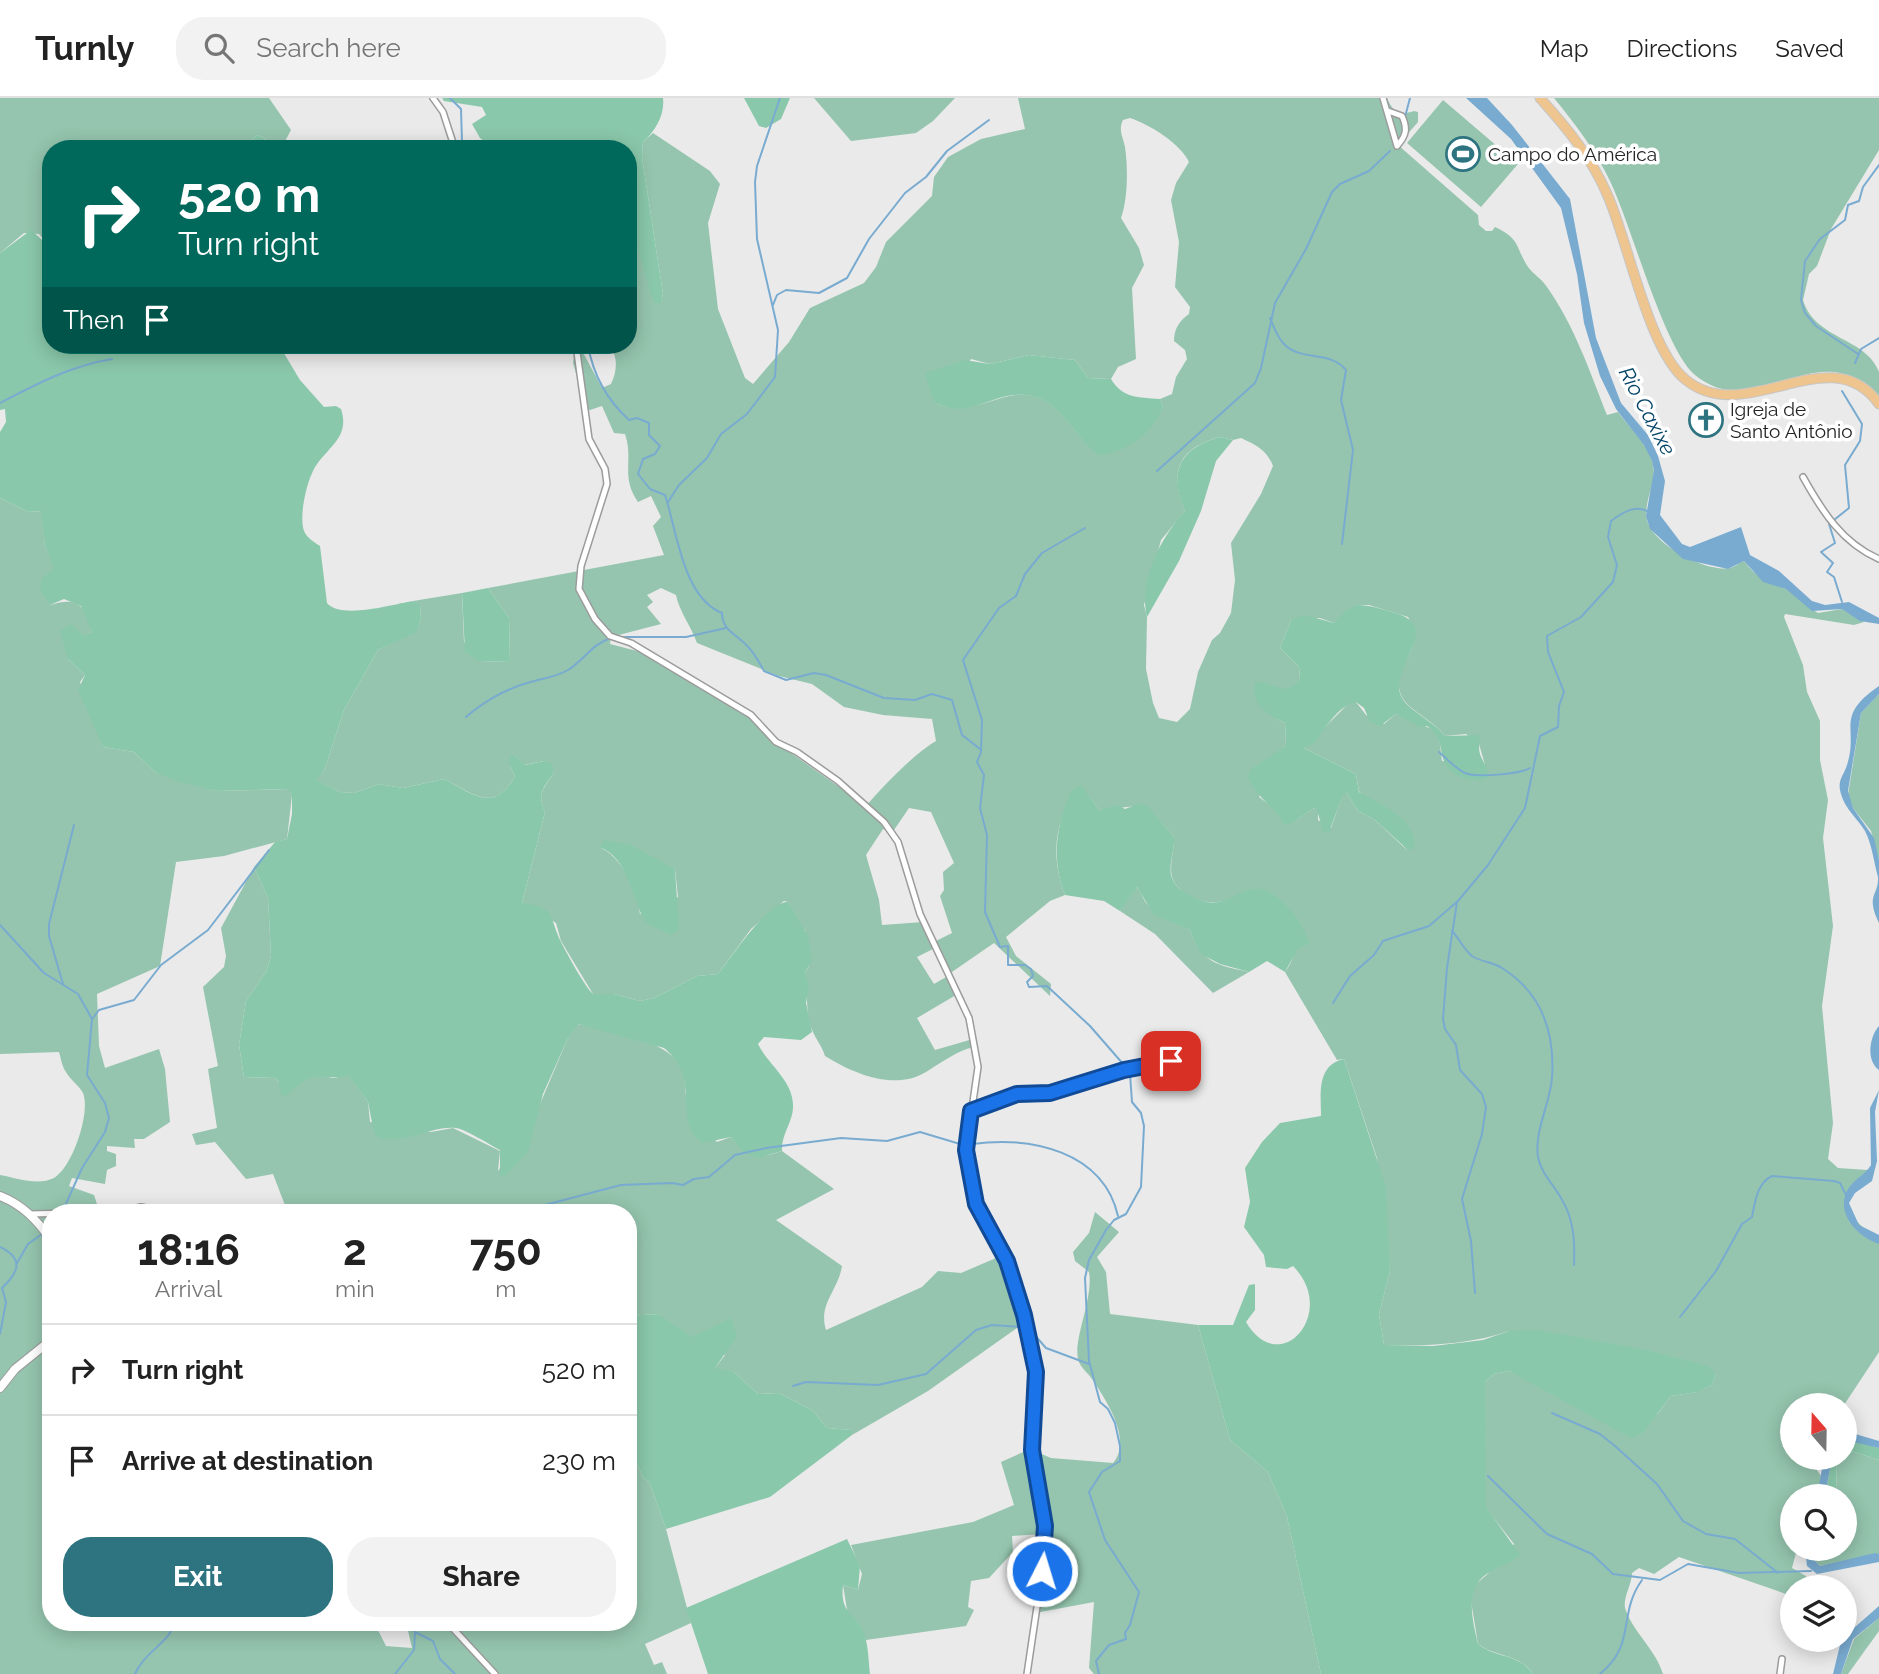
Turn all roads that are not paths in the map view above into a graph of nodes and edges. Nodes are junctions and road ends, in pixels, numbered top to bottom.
1 (433, 98) edge
2 (1383, 98) edge
3 (1540, 98) edge
4 (1388, 111) junction
5 (452, 140) edge
6 (577, 354) edge
7 (1879, 404) edge
8 (1803, 477) dead end
9 (1879, 559) edge
10 (1171, 1061) dead end
11 (971, 1111) junction
12 (0, 1196) edge
13 (30, 1214) junction
14 (42, 1214) edge
15 (42, 1229) edge
16 (42, 1347) edge
17 (0, 1388) edge
18 (455, 1631) edge
19 (1782, 1659) dead end
20 (495, 1674) edge
21 (1027, 1674) edge
22 (1780, 1674) edge

1 - 5 street
2 - 4 street
3 - 7 main road
4 - 4 street
6 - 11 street
8 - 9 street
10 - 11 street
11 - 21 street
12 - 13 street
13 - 14 street
13 - 15 street
16 - 17 street
18 - 20 street
19 - 22 street

